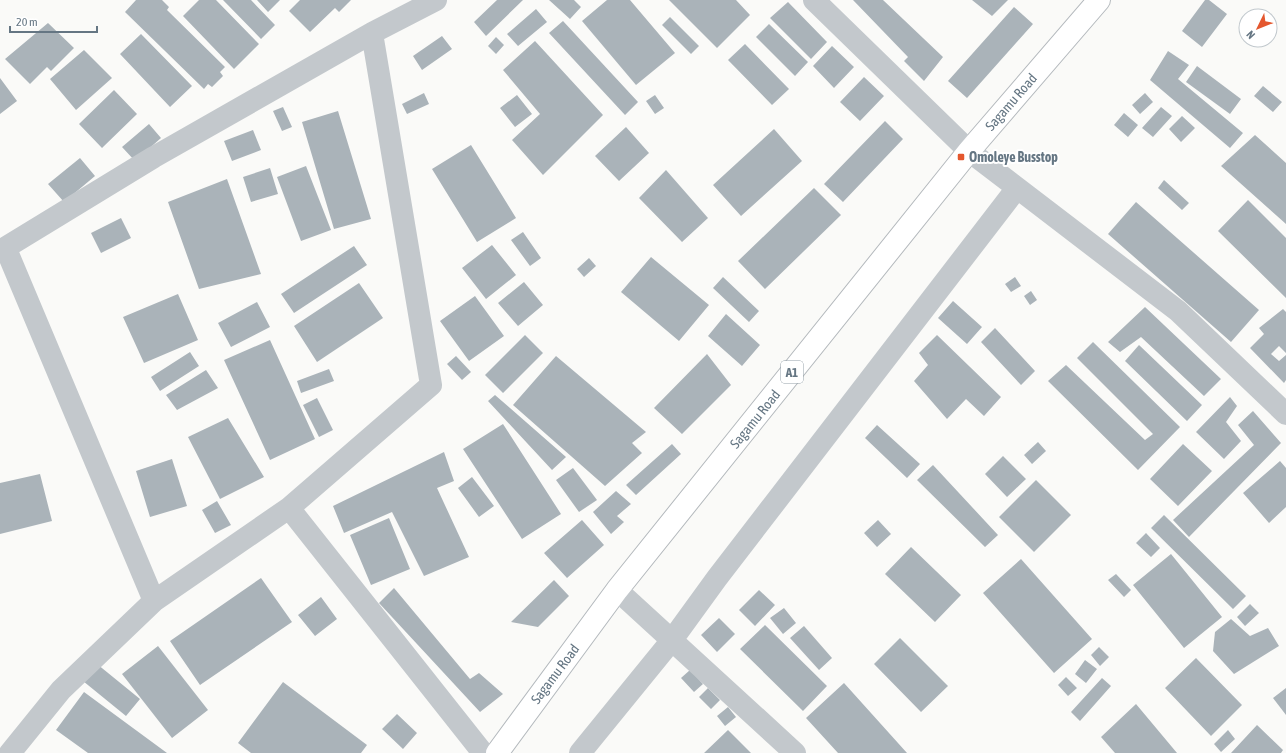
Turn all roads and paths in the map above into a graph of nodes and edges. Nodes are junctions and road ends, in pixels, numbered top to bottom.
1 (436, 0) edge
2 (814, 0) edge
3 (1099, 0) edge
4 (372, 33) junction
5 (969, 151) junction
6 (1017, 188) junction
7 (3, 250) edge
8 (1286, 414) edge
9 (289, 508) junction
10 (618, 590) junction
11 (154, 601) junction
12 (672, 640) junction
13 (10, 753) edge
14 (482, 753) edge
15 (497, 753) edge
16 (580, 753) edge
17 (795, 753) edge

1 - 4 street
2 - 5 street
3 - 5 highway, Sagamu Road / A1
4 - 7 street
4 - 9 street
5 - 6 street
5 - 10 highway, Sagamu Road / A1
6 - 8 street
6 - 12 street
7 - 11 street
9 - 11 street
9 - 14 street
10 - 12 street
10 - 15 highway, Sagamu Road / A1
11 - 13 street
12 - 16 street
12 - 17 street

